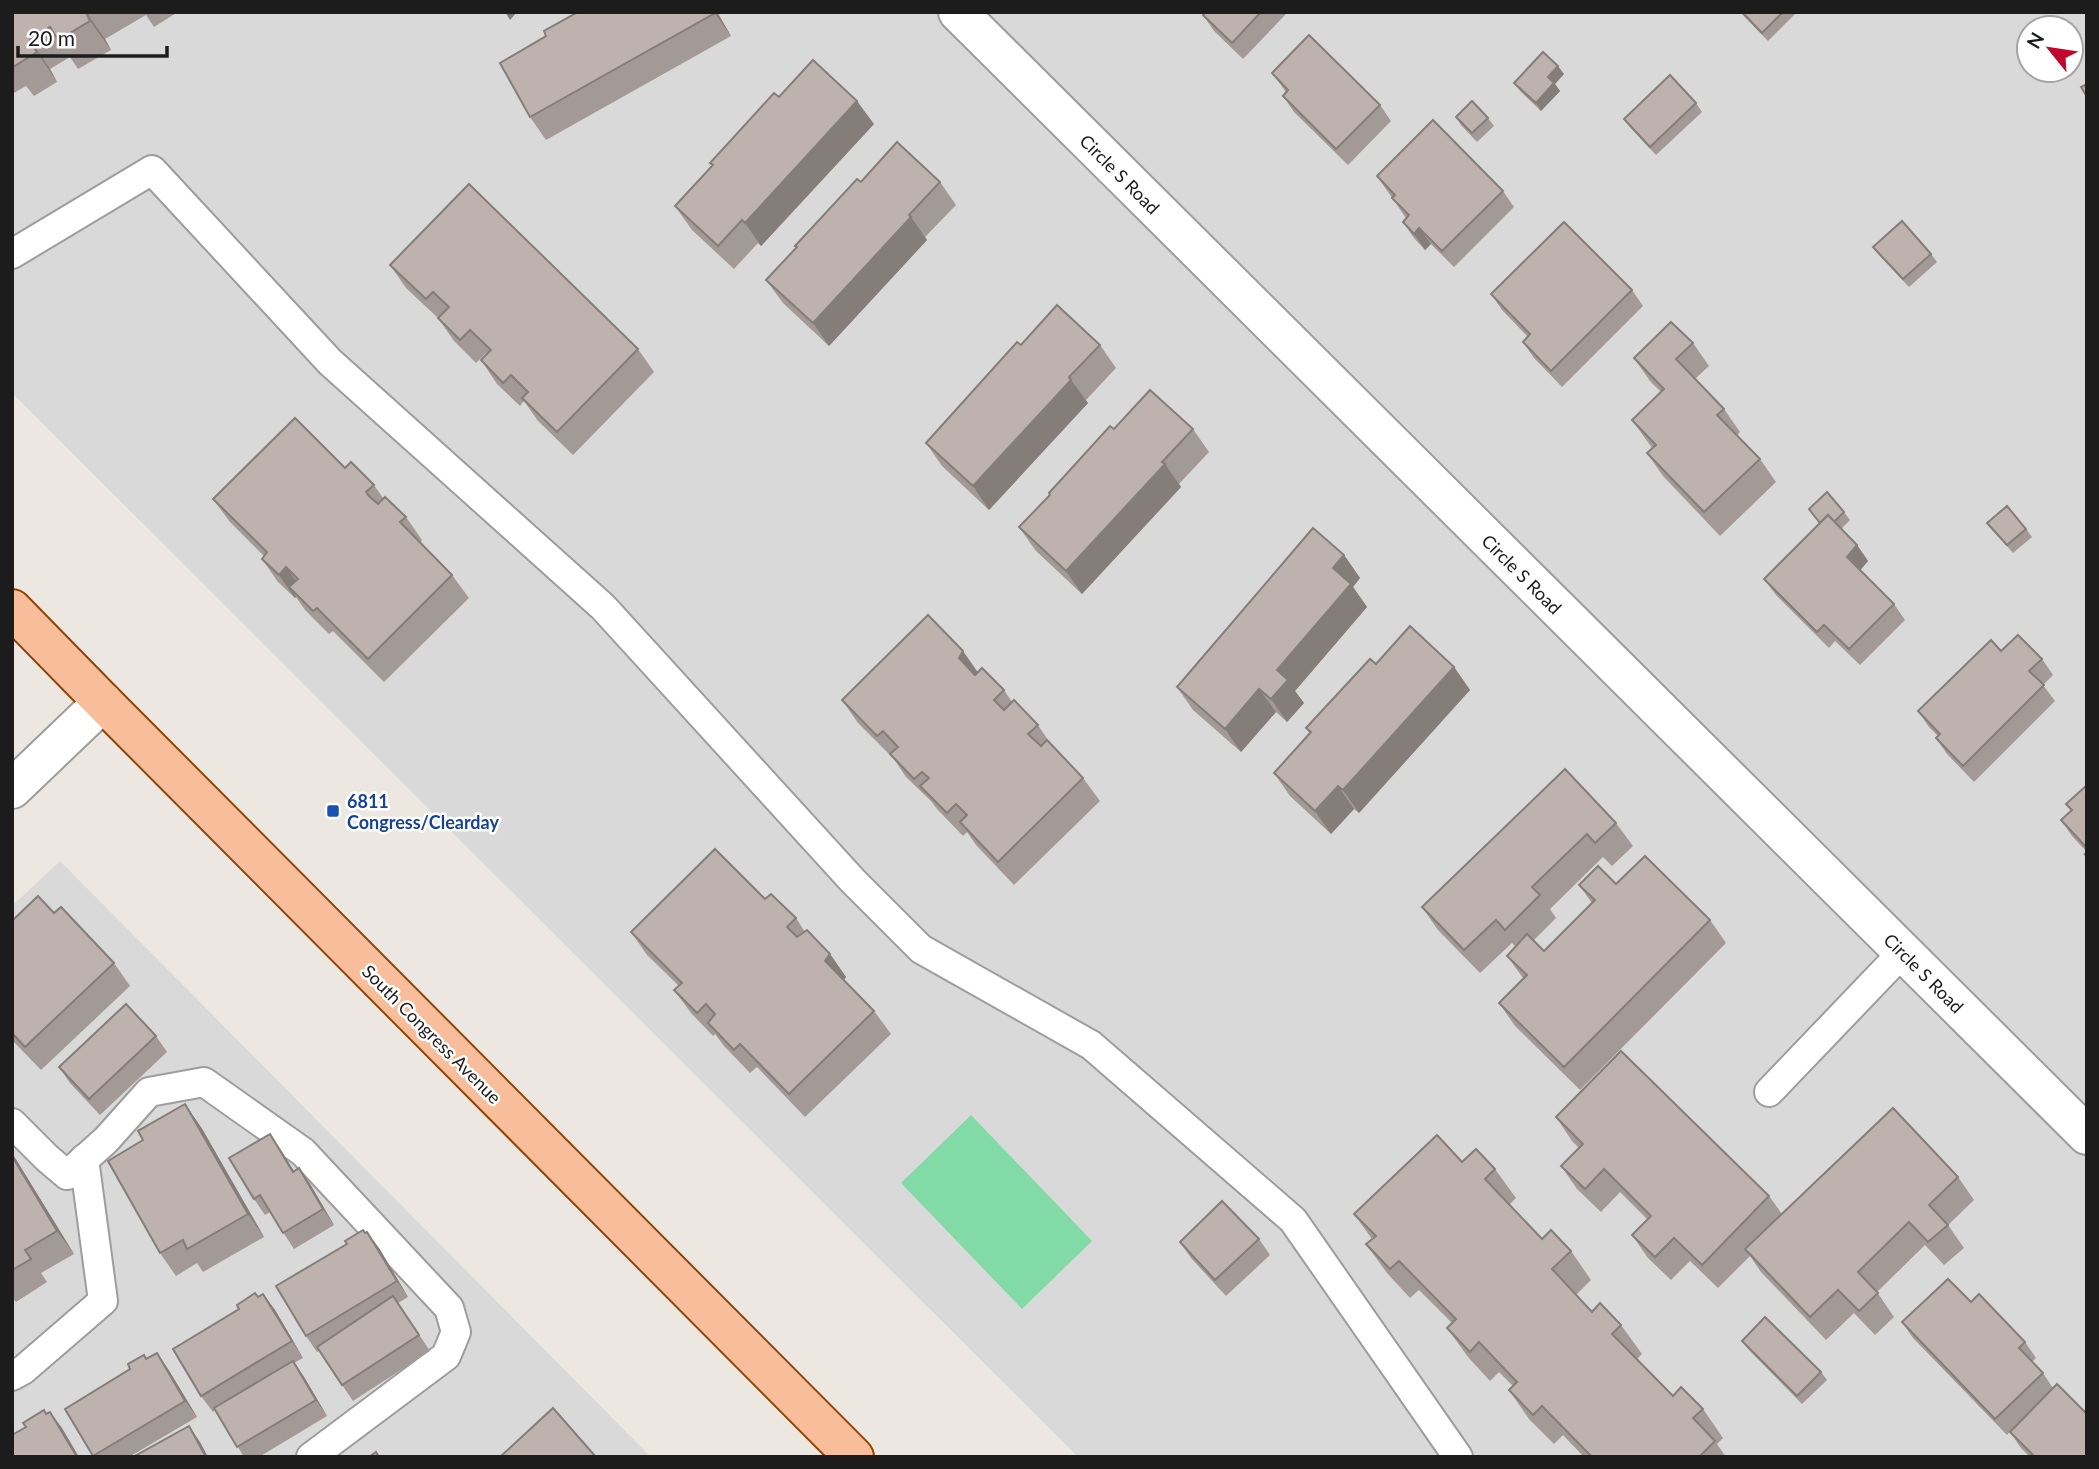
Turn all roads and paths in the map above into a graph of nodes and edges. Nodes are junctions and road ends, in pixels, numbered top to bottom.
1 (958, 12) edge
2 (12, 254) edge
3 (12, 609) edge
4 (103, 702) junction
5 (12, 789) edge
6 (1903, 952) junction
7 (1769, 1092) dead end
8 (12, 1123) edge
9 (2087, 1135) edge
10 (84, 1159) junction
11 (12, 1376) edge
12 (311, 1457) edge
13 (854, 1457) edge
14 (1458, 1457) edge

1 - 6 street, Circle S Road
2 - 14 lane
3 - 4 main road, South Congress Avenue
4 - 5 street
4 - 13 main road, South Congress Avenue
6 - 7 lane
6 - 9 street, Circle S Road
8 - 10 lane
10 - 11 lane
10 - 12 lane

